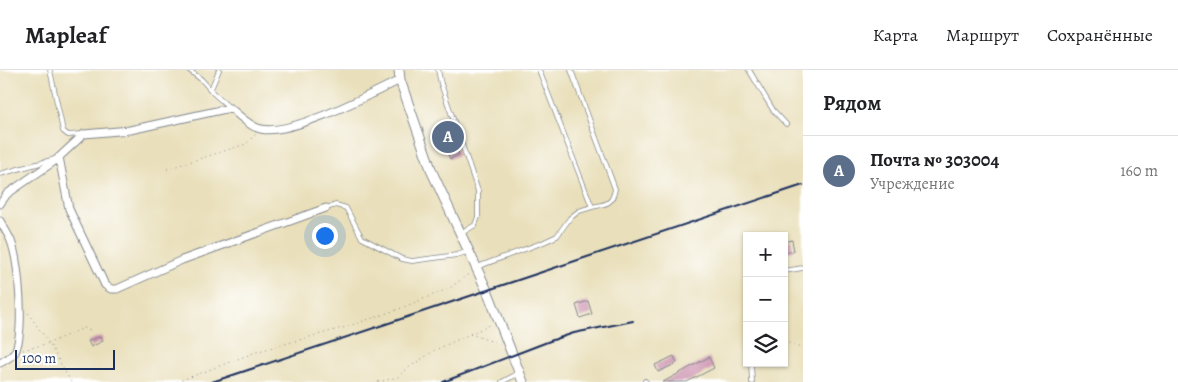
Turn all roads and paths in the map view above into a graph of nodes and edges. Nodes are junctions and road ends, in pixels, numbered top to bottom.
1 (50, 70) edge
2 (189, 70) edge
3 (219, 70) edge
4 (399, 70) edge
5 (438, 70) edge
6 (538, 70) edge
7 (571, 70) edge
8 (749, 70) edge
9 (400, 80) junction
10 (211, 89) junction
11 (230, 108) junction
12 (786, 124) dead end
13 (259, 129) junction
14 (84, 134) junction
15 (59, 157) junction
16 (167, 169) dead end
17 (0, 174) edge
18 (0, 204) edge
19 (326, 208) joint
20 (592, 208) junction
21 (0, 221) edge
22 (461, 233) junction
23 (469, 250) junction
24 (477, 268) junction
25 (803, 268) edge
26 (788, 270) edge
27 (20, 302) junction
28 (500, 320) junction
29 (90, 330) dead end
30 (469, 334) junction
31 (788, 343) edge
32 (49, 344) junction
33 (510, 349) junction
34 (803, 349) edge
35 (15, 352) junction
36 (0, 363) edge
37 (751, 367) edge
38 (519, 373) junction
39 (71, 382) edge
40 (177, 382) edge
41 (378, 382) edge
42 (502, 382) edge
43 (523, 382) edge
44 (752, 382) edge

1 - 14 lane
2 - 10 lane
3 - 10 lane
4 - 9 street
5 - 22 lane
6 - 20 lane
7 - 20 lane
8 - 12 lane
9 - 13 street
9 - 22 street
10 - 11 lane
11 - 13 street
11 - 14 street
13 - 16 path
14 - 15 street
15 - 17 lane
15 - 18 street
15 - 19 street
19 - 23 lane
20 - 24 lane
21 - 27 street
22 - 23 street
23 - 24 street
24 - 28 street
24 - 40 path
25 - 26 lane
27 - 32 path
27 - 35 street
28 - 30 path
28 - 33 street
29 - 32 path
30 - 33 path
30 - 41 path
31 - 34 path
32 - 35 path
32 - 39 path
33 - 38 street
35 - 36 street
37 - 44 lane
38 - 42 lane
38 - 43 street

